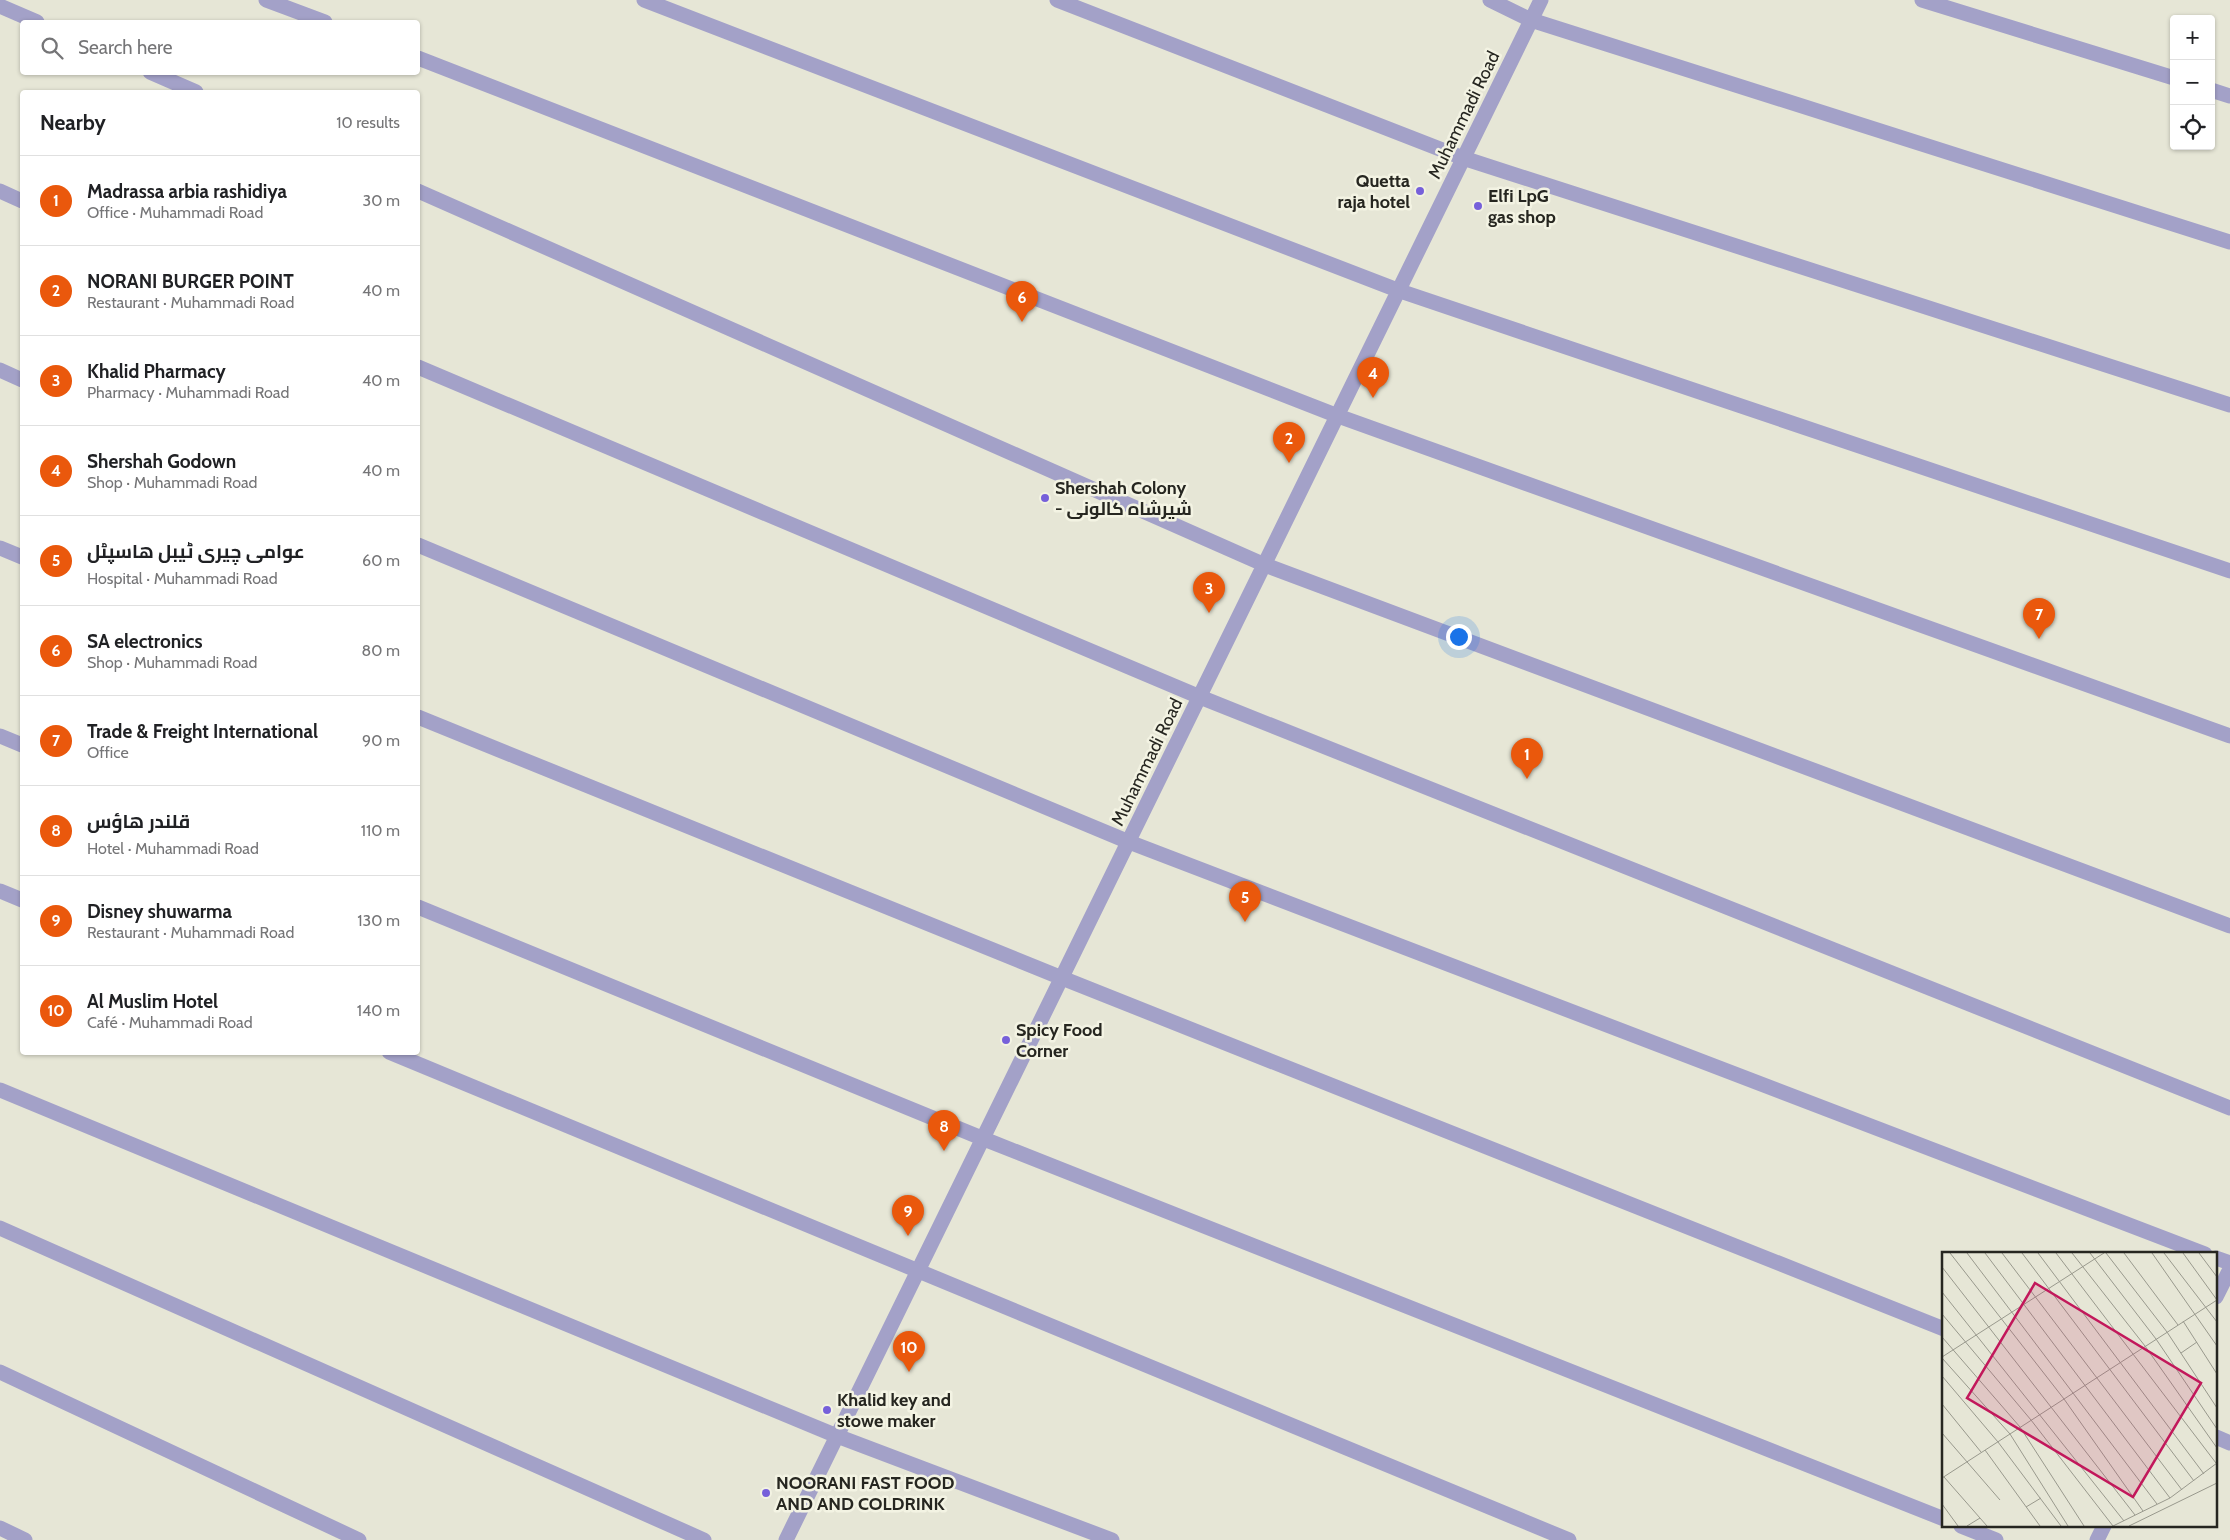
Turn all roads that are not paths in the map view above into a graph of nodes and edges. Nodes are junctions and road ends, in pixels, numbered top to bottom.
1 (266, 0) edge
2 (644, 0) edge
3 (1058, 0) edge
4 (1490, 0) edge
5 (1541, 0) edge
6 (1922, 0) edge
7 (0, 6) edge
8 (32, 20) edge
9 (320, 20) edge
10 (1531, 20) junction
11 (420, 59) edge
12 (157, 75) edge
13 (2170, 77) edge
14 (191, 90) edge
15 (2215, 91) edge
16 (2230, 96) edge
17 (1463, 158) junction
18 (0, 191) edge
19 (420, 191) edge
20 (20, 199) edge
21 (2230, 242) edge
22 (1400, 291) junction
23 (420, 368) edge
24 (0, 370) edge
25 (20, 379) edge
26 (2230, 405) edge
27 (1338, 416) junction
28 (420, 546) edge
29 (0, 548) edge
30 (20, 556) edge
31 (1265, 565) junction
32 (2230, 570) edge
33 (1200, 697) junction
34 (420, 718) edge
35 (0, 736) edge
36 (2230, 736) edge
37 (20, 744) edge
38 (1129, 842) junction
39 (0, 891) edge
40 (20, 899) edge
41 (420, 908) edge
42 (2230, 926) edge
43 (1062, 978) junction
44 (396, 1055) edge
45 (0, 1090) edge
46 (2230, 1108) edge
47 (984, 1139) junction
48 (0, 1228) edge
49 (2200, 1252) edge
50 (2218, 1259) edge
51 (2230, 1263) edge
52 (2230, 1269) edge
53 (918, 1273) junction
54 (2218, 1293) edge
55 (1942, 1328) edge
56 (0, 1372) edge
57 (837, 1436) junction
58 (2218, 1438) edge
59 (2230, 1443) edge
60 (1942, 1518) edge
61 (0, 1528) edge
62 (1966, 1528) edge
63 (2103, 1528) edge
64 (25, 1540) edge
65 (359, 1540) edge
66 (704, 1540) edge
67 (786, 1540) edge
68 (1112, 1540) edge
69 (1568, 1540) edge
70 (1996, 1540) edge
71 (2097, 1540) edge

1 - 9 street
2 - 22 street
3 - 17 street
4 - 10 street
5 - 10 street, Muhammadi Road
6 - 13 street
7 - 8 street
10 - 17 street, Muhammadi Road
10 - 21 street
11 - 27 street
12 - 14 street
15 - 16 street
17 - 22 street, Muhammadi Road
17 - 26 street
18 - 20 street
19 - 31 street
22 - 27 street, Muhammadi Road
22 - 32 street
23 - 33 street
24 - 25 street
27 - 31 street, Muhammadi Road
27 - 36 street
28 - 38 street
29 - 30 street
31 - 33 street, Muhammadi Road
31 - 42 street
33 - 38 street, Muhammadi Road
33 - 46 street
34 - 43 street
35 - 37 street
38 - 43 street, Muhammadi Road
38 - 49 street
39 - 40 street
41 - 47 street
43 - 47 street, Muhammadi Road
43 - 55 street
44 - 53 street
45 - 57 street
47 - 53 street, Muhammadi Road
47 - 60 street
48 - 66 street
50 - 51 street
52 - 54 street
53 - 57 street, Muhammadi Road
53 - 69 street
56 - 65 street
57 - 67 street, Muhammadi Road
57 - 68 street
58 - 59 street
61 - 64 street
62 - 70 street
63 - 71 street

